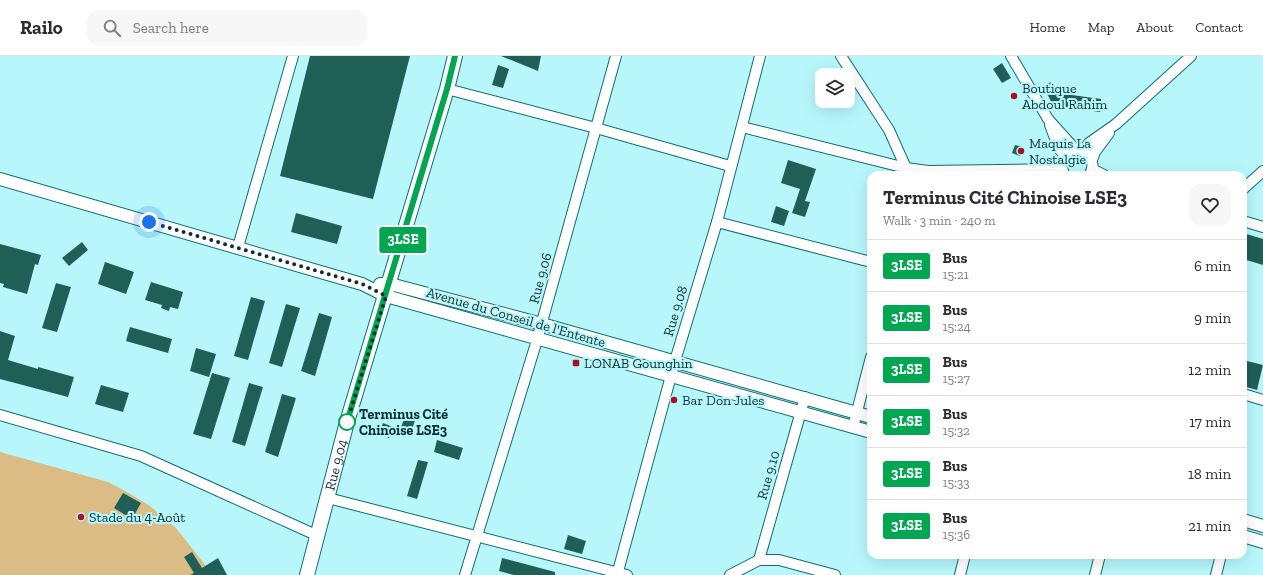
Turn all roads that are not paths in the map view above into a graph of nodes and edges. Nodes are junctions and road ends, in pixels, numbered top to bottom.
1 (293, 56) edge
2 (455, 56) edge
3 (616, 56) edge
4 (760, 56) edge
5 (841, 56) edge
6 (1011, 56) edge
7 (1191, 56) edge
8 (447, 89) junction
9 (1048, 119) junction
10 (1116, 124) junction
11 (742, 127) junction
12 (596, 128) junction
13 (1079, 150) junction
14 (1065, 155) junction
15 (730, 166) junction
16 (906, 168) junction
17 (1091, 168) edge
18 (1263, 170) edge
19 (919, 171) edge
20 (1063, 171) edge
21 (0, 180) edge
22 (1247, 185) edge
23 (717, 222) junction
24 (1247, 222) edge
25 (1263, 227) edge
26 (238, 247) junction
27 (867, 261) edge
28 (388, 290) junction
29 (542, 324) junction
30 (537, 340) junction
31 (675, 361) junction
32 (867, 373) edge
33 (671, 376) junction
34 (1247, 395) edge
35 (805, 398) junction
36 (1263, 400) edge
37 (801, 412) junction
38 (857, 413) junction
39 (0, 415) edge
40 (867, 416) edge
41 (854, 427) junction
42 (867, 431) edge
43 (328, 498) junction
44 (1247, 521) edge
45 (1263, 526) edge
46 (316, 535) junction
47 (477, 536) junction
48 (1247, 537) edge
49 (1263, 542) edge
50 (965, 559) edge
51 (1099, 559) edge
52 (1220, 559) edge
53 (759, 560) junction
54 (817, 573) edge
55 (621, 574) edge
56 (307, 575) edge
57 (465, 575) edge
58 (730, 575) edge
59 (835, 575) edge
60 (960, 575) edge
61 (1095, 575) edge
62 (1216, 575) edge

1 - 26 street
2 - 8 main road, Rue 9.04
3 - 12 street, Rue 9.06
4 - 11 street, Rue 9.08
5 - 16 street
6 - 9 street
7 - 10 street
8 - 12 street
8 - 28 main road, Rue 9.04
9 - 13 street
9 - 14 street
10 - 13 street
10 - 17 street
11 - 15 street, Rue 9.08
11 - 16 street
12 - 15 street
12 - 29 street, Rue 9.06
13 - 14 street
13 - 17 street
14 - 20 street
15 - 23 street, Rue 9.08
16 - 19 street
18 - 22 street
21 - 26 street, Avenue du Conseil de l'Entente
23 - 27 street
23 - 31 street, Rue 9.08
24 - 25 street
26 - 28 street, Avenue du Conseil de l'Entente
28 - 29 street, Avenue du Conseil de l'Entente
28 - 30 street, Avenue du Conseil de l'Entente
28 - 43 main road, Rue 9.04
29 - 30 street, Rue 9.06
29 - 31 street, Avenue du Conseil de l'Entente
30 - 33 street, Avenue du Conseil de l'Entente
30 - 47 street, Rue 9.06
31 - 33 street, Rue 9.08
31 - 35 street, Avenue du Conseil de l'Entente
32 - 38 street
33 - 37 street, Avenue du Conseil de l'Entente
33 - 55 street, Rue 9.08
34 - 36 street
35 - 37 street, Rue 9.10
35 - 38 street, Avenue du Conseil de l'Entente
37 - 41 street, Avenue du Conseil de l'Entente
37 - 53 street, Rue 9.10
38 - 40 street, Avenue du Conseil de l'Entente
38 - 41 street
39 - 46 street
41 - 42 street, Avenue du Conseil de l'Entente
43 - 46 main road, Rue 9.04
43 - 47 street
44 - 45 street
46 - 56 main road, Rue 9.04
47 - 55 street
47 - 57 street, Rue 9.06
48 - 49 street
50 - 60 street
51 - 61 street
52 - 62 street
53 - 54 street
53 - 58 street
54 - 59 street

